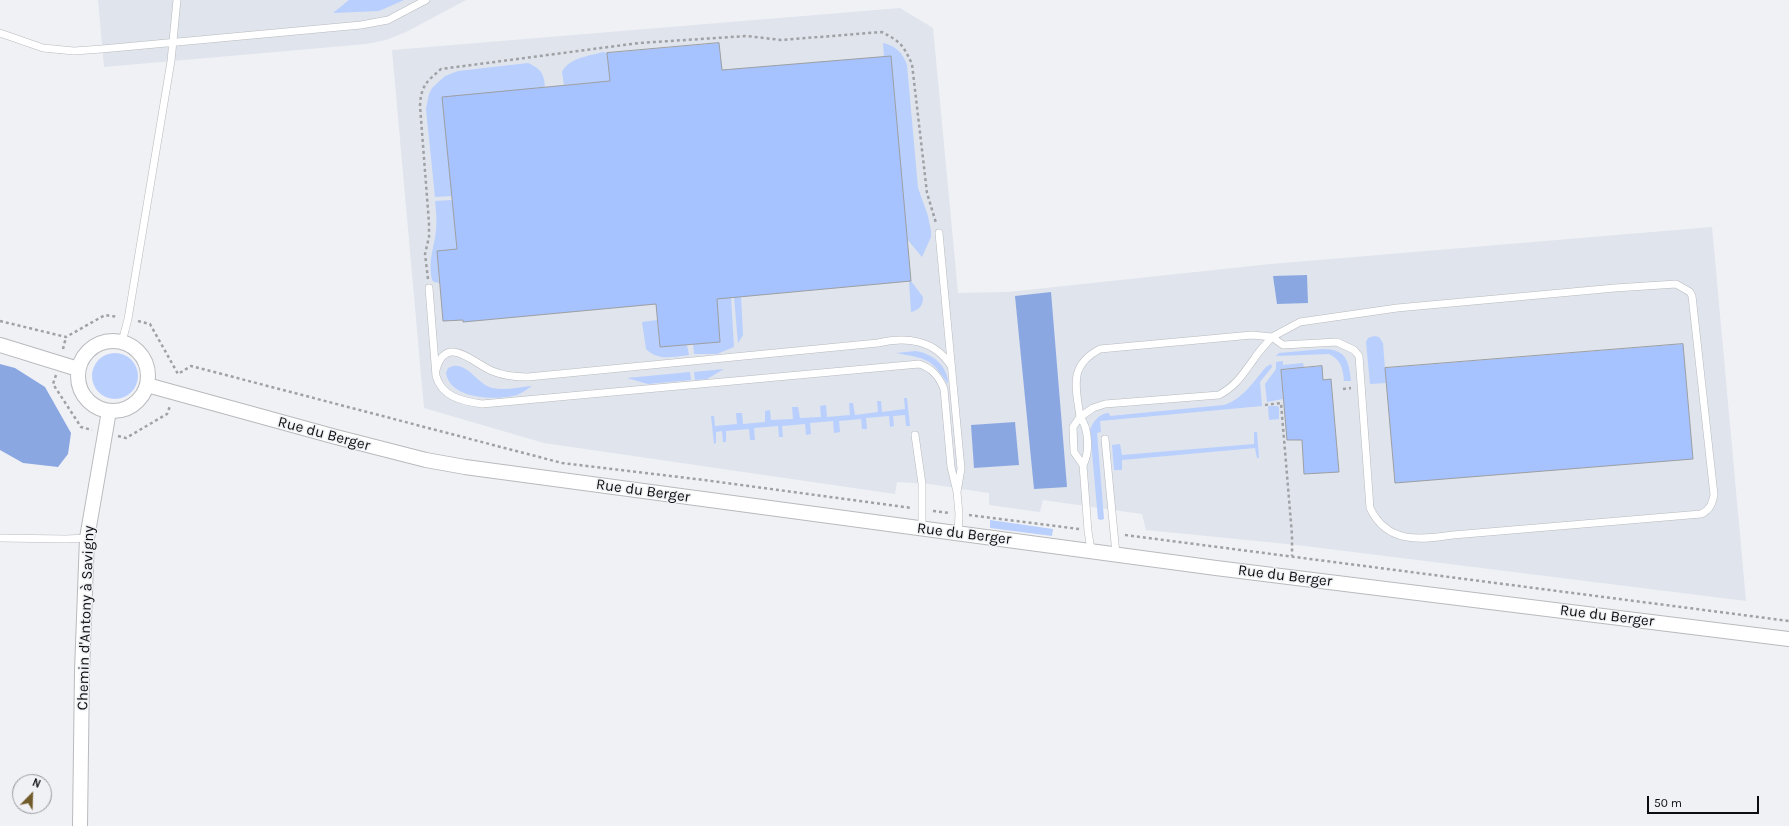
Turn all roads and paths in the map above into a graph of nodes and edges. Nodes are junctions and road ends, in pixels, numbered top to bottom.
1 (177, 0) edge
2 (426, 0) edge
3 (0, 33) edge
4 (174, 44) junction
5 (939, 233) joint
6 (429, 288) joint
7 (128, 319) junction
8 (0, 321) edge
9 (1272, 337) junction
10 (122, 342) junction
11 (0, 345) edge
12 (951, 366) junction
13 (78, 369) junction
14 (435, 372) junction
15 (147, 385) junction
16 (1265, 404) dead end
17 (109, 411) junction
18 (1080, 417) junction
19 (915, 435) dead end
20 (1105, 439) dead end
21 (1083, 465) junction
22 (958, 492) junction
23 (922, 509) junction
24 (959, 514) junction
25 (1054, 526) dead end
26 (922, 529) junction
27 (958, 534) junction
28 (1142, 537) dead end
29 (0, 538) edge
30 (87, 538) junction
31 (1091, 550) junction
32 (1116, 554) junction
33 (1292, 556) junction
34 (1789, 621) edge
35 (1789, 639) edge
36 (80, 826) edge

1 - 4 lane
2 - 4 lane
3 - 4 lane
4 - 7 lane
5 - 6 path
5 - 12 lane
6 - 14 lane
7 - 8 path
7 - 10 lane
7 - 23 path
9 - 9 lane
9 - 18 lane
9 - 18 lane
10 - 13 street
10 - 15 street
11 - 13 street
12 - 14 lane
12 - 22 lane
13 - 17 street
14 - 22 lane
15 - 17 street
15 - 26 street, Rue du Berger
16 - 33 path
17 - 30 street, Chemin d'Antony à Savigny
18 - 21 lane
18 - 21 lane
19 - 23 lane
20 - 32 lane
21 - 31 lane
22 - 24 lane
23 - 24 path
23 - 26 lane
24 - 25 path
24 - 27 lane
26 - 27 street, Rue du Berger
27 - 31 street, Rue du Berger
28 - 33 path
29 - 30 lane
30 - 36 street, Chemin d'Antony à Savigny
31 - 32 street, Rue du Berger
32 - 35 street, Rue du Berger
33 - 34 path

